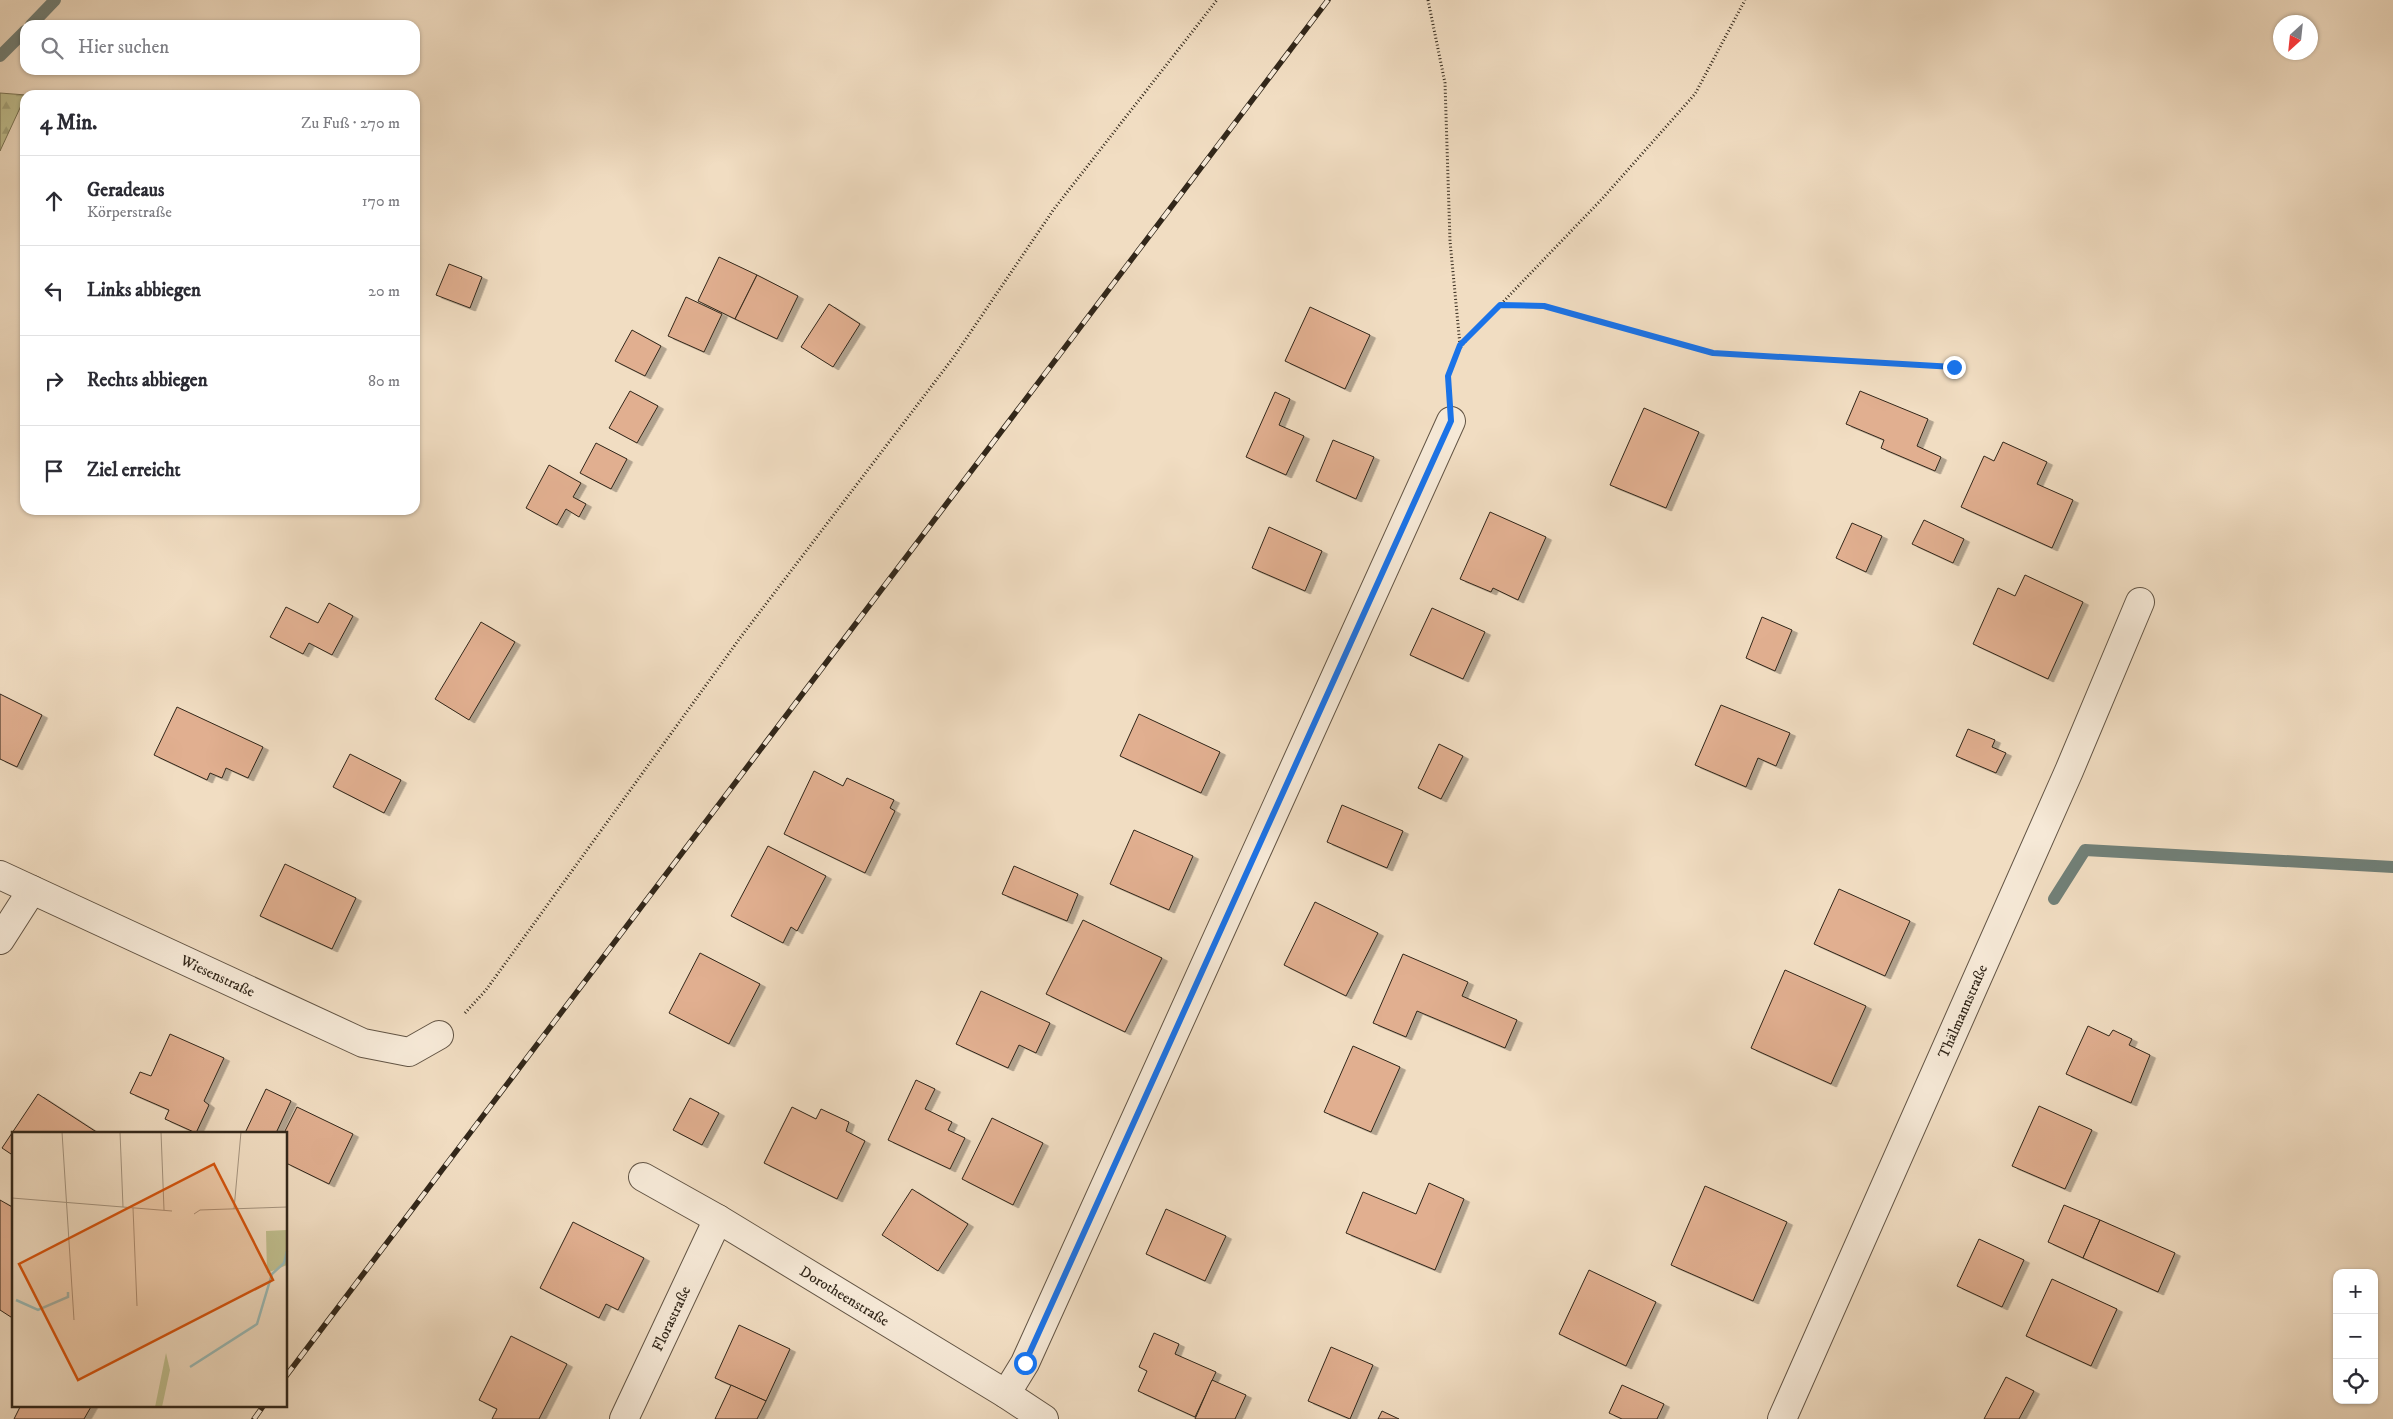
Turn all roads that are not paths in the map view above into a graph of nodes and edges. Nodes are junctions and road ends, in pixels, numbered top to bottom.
1 (1451, 421) road end
2 (2140, 602) dead end
3 (0, 875) edge
4 (32, 890) junction
5 (0, 940) edge
6 (439, 1035) road end
7 (643, 1176) dead end
8 (718, 1218) junction
9 (1006, 1394) junction
10 (624, 1419) edge
11 (1044, 1419) edge
12 (1782, 1419) edge

1 - 9 street
2 - 12 street, Thälmannstraße
3 - 4 street, Wiesenstraße
4 - 5 street
4 - 6 street, Wiesenstraße
7 - 8 street, Dorotheenstraße
8 - 9 street, Dorotheenstraße
8 - 10 street, Florastraße
9 - 11 street, Dorotheenstraße

